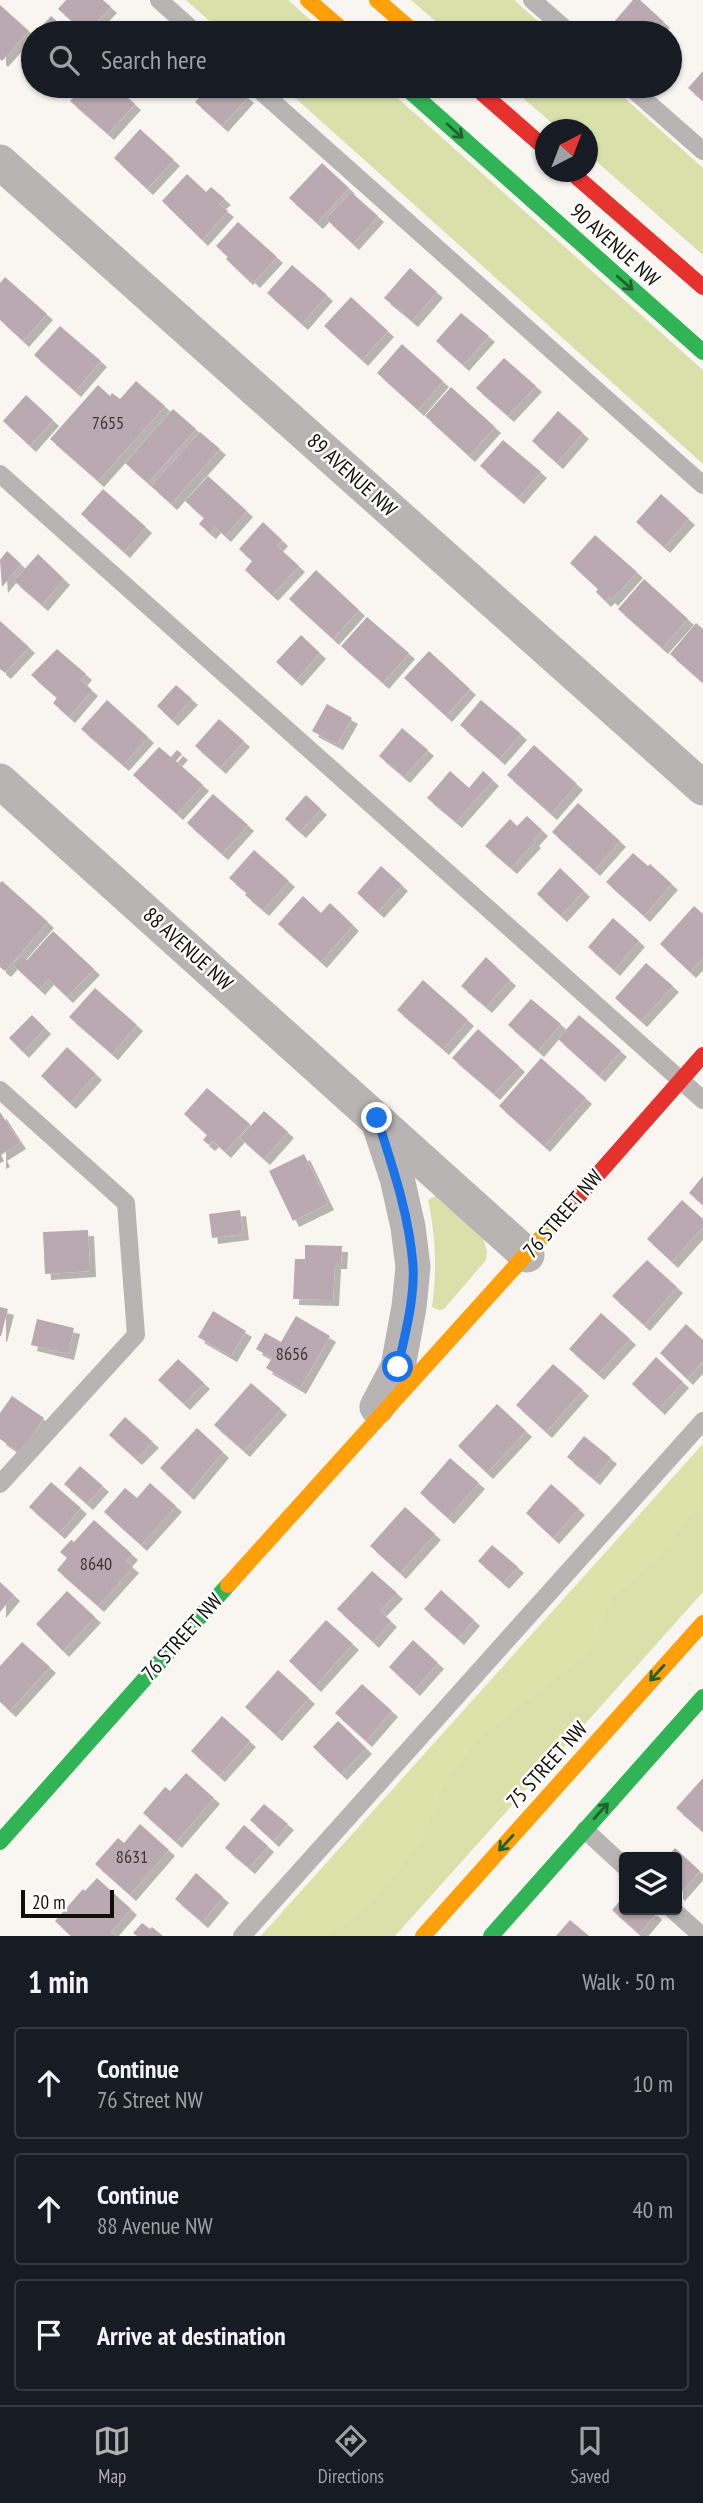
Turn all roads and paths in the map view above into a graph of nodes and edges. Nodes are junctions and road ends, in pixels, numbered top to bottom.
1 (159, 0) edge
2 (308, 0) edge
3 (377, 0) edge
4 (532, 0) edge
5 (183, 21) edge
6 (332, 21) edge
7 (401, 21) edge
8 (556, 21) edge
9 (268, 98) edge
10 (417, 98) edge
11 (488, 98) edge
12 (643, 98) edge
13 (535, 140) edge
14 (703, 151) edge
15 (0, 162) edge
16 (583, 182) edge
17 (703, 287) edge
18 (703, 352) edge
19 (0, 474) edge
20 (703, 485) edge
21 (0, 780) edge
22 (703, 788) edge
23 (703, 1055) edge
24 (681, 1080) junction
25 (0, 1090) edge
26 (703, 1100) edge
27 (377, 1118) junction
28 (527, 1255) junction
29 (409, 1307) joint
30 (703, 1421) edge
31 (364, 1432) junction
32 (0, 1485) edge
33 (700, 1630) edge
34 (703, 1697) edge
35 (585, 1830) junction
36 (0, 1842) edge
37 (619, 1861) edge
38 (679, 1915) edge
39 (242, 1936) edge
40 (423, 1936) edge
41 (491, 1936) edge
42 (702, 1936) edge

1 - 5 lane
2 - 6 main road
3 - 7 main road
4 - 8 lane
9 - 20 lane
10 -> 18 main road, 90 AVENUE NW
11 - 13 main road
12 - 14 lane
15 - 22 street, 89 AVENUE NW
16 - 17 main road, 90 AVENUE NW
19 - 24 lane
21 - 27 street, 88 AVENUE NW
23 - 24 main road, 76 STREET NW
24 - 26 lane
24 - 28 main road, 76 STREET NW
25 - 32 lane
27 - 28 street, 88 AVENUE NW
27 - 29 street, 88 AVENUE NW
28 - 31 main road, 76 STREET NW
29 - 31 street, 76 STREET NW
30 - 39 lane
31 - 36 main road, 76 STREET NW
33 -> 40 main road, 75 STREET NW
35 -> 34 main road
35 - 37 lane
35 - 41 main road
38 - 42 lane

